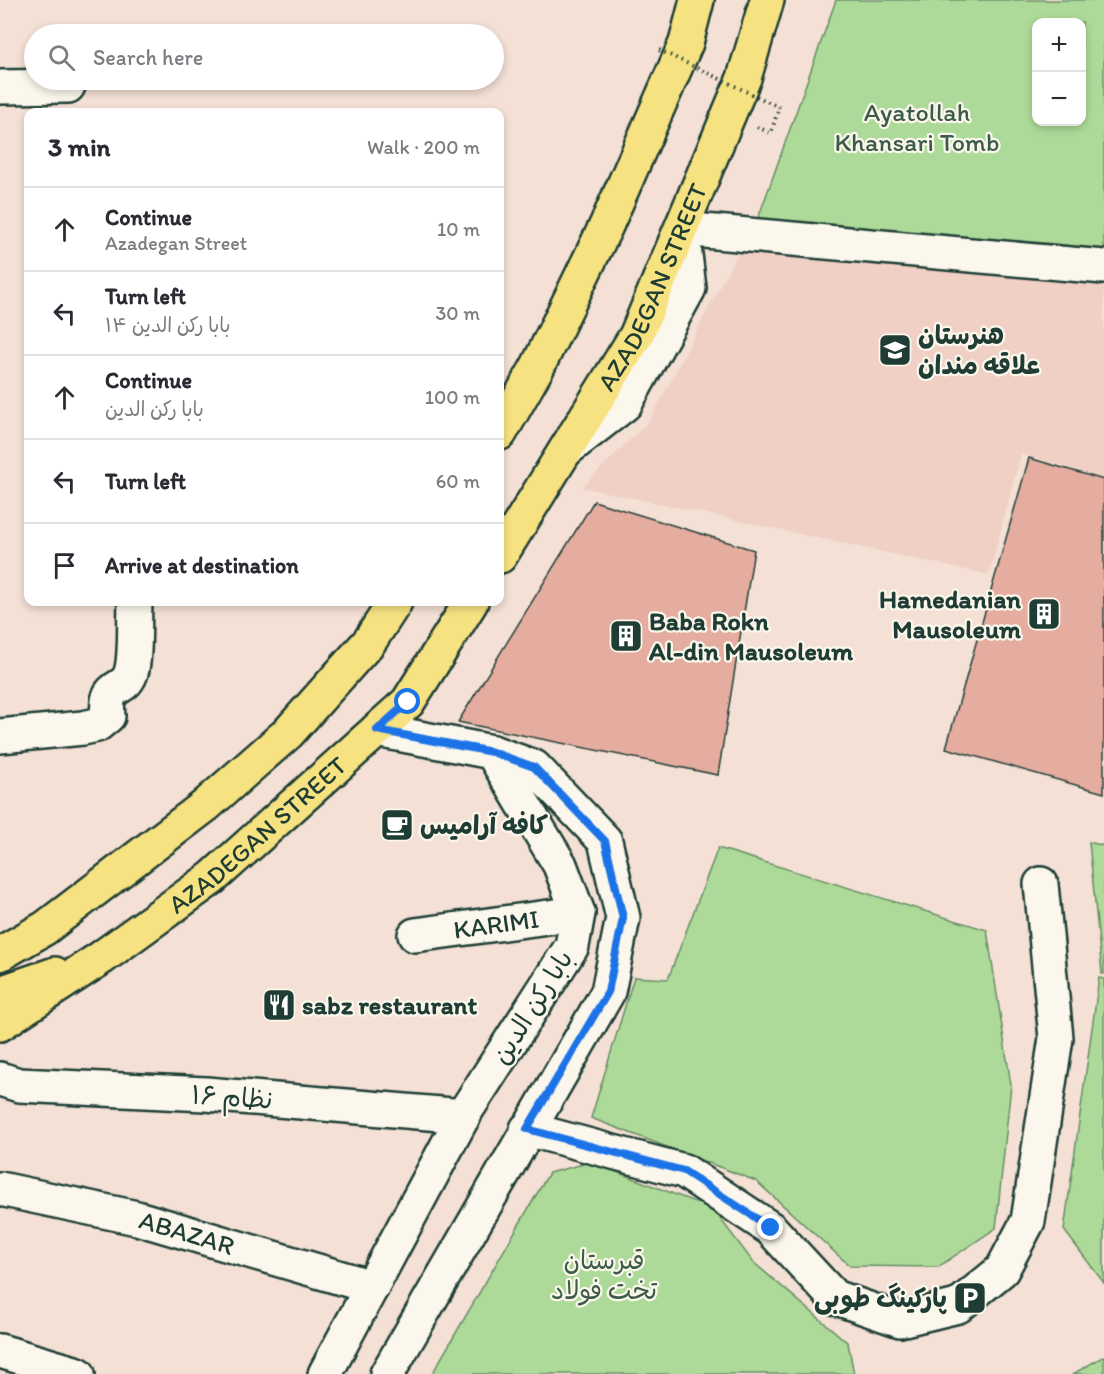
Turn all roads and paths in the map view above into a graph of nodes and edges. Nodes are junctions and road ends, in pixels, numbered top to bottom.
1 (697, 0) edge
2 (766, 0) edge
3 (659, 50) dead end
4 (0, 87) edge
5 (24, 87) edge
6 (771, 133) dead end
7 (682, 229) junction
8 (1104, 267) edge
9 (504, 426) edge
10 (504, 550) edge
11 (135, 606) edge
12 (392, 606) edge
13 (468, 606) edge
14 (377, 730) junction
15 (0, 736) edge
16 (492, 752) junction
17 (1041, 884) dead end
18 (578, 913) junction
19 (415, 935) dead end
20 (0, 954) edge
21 (101, 958) junction
22 (0, 993) edge
23 (0, 1024) edge
24 (0, 1079) edge
25 (464, 1116) junction
26 (527, 1129) junction
27 (0, 1189) edge
28 (372, 1287) junction
29 (0, 1351) edge
30 (78, 1374) edge
31 (325, 1374) edge
32 (387, 1374) edge

1 - 9 main road
2 - 7 main road, AZADEGAN STREET
3 - 6 path, bridge
4 - 5 street
7 - 8 street
7 - 10 main road, AZADEGAN STREET
11 - 15 street
12 - 20 main road, AZADEGAN STREET
13 - 14 main road, AZADEGAN STREET
14 - 16 street, بابا رکن الدین
14 - 21 main road, AZADEGAN STREET
16 - 18 street
16 - 26 street, بابا رکن الدین
17 - 26 street
18 - 19 street, KARIMI
18 - 25 street, بابا رکن الدین
21 - 22 main road
21 - 23 main road, AZADEGAN STREET
24 - 25 street, نظام ۱۶
25 - 28 street, بابا رکن الدین
26 - 32 street, بابا رکن الدین
27 - 28 street, ABAZAR
28 - 31 street, بابا رکن الدین
29 - 30 street

